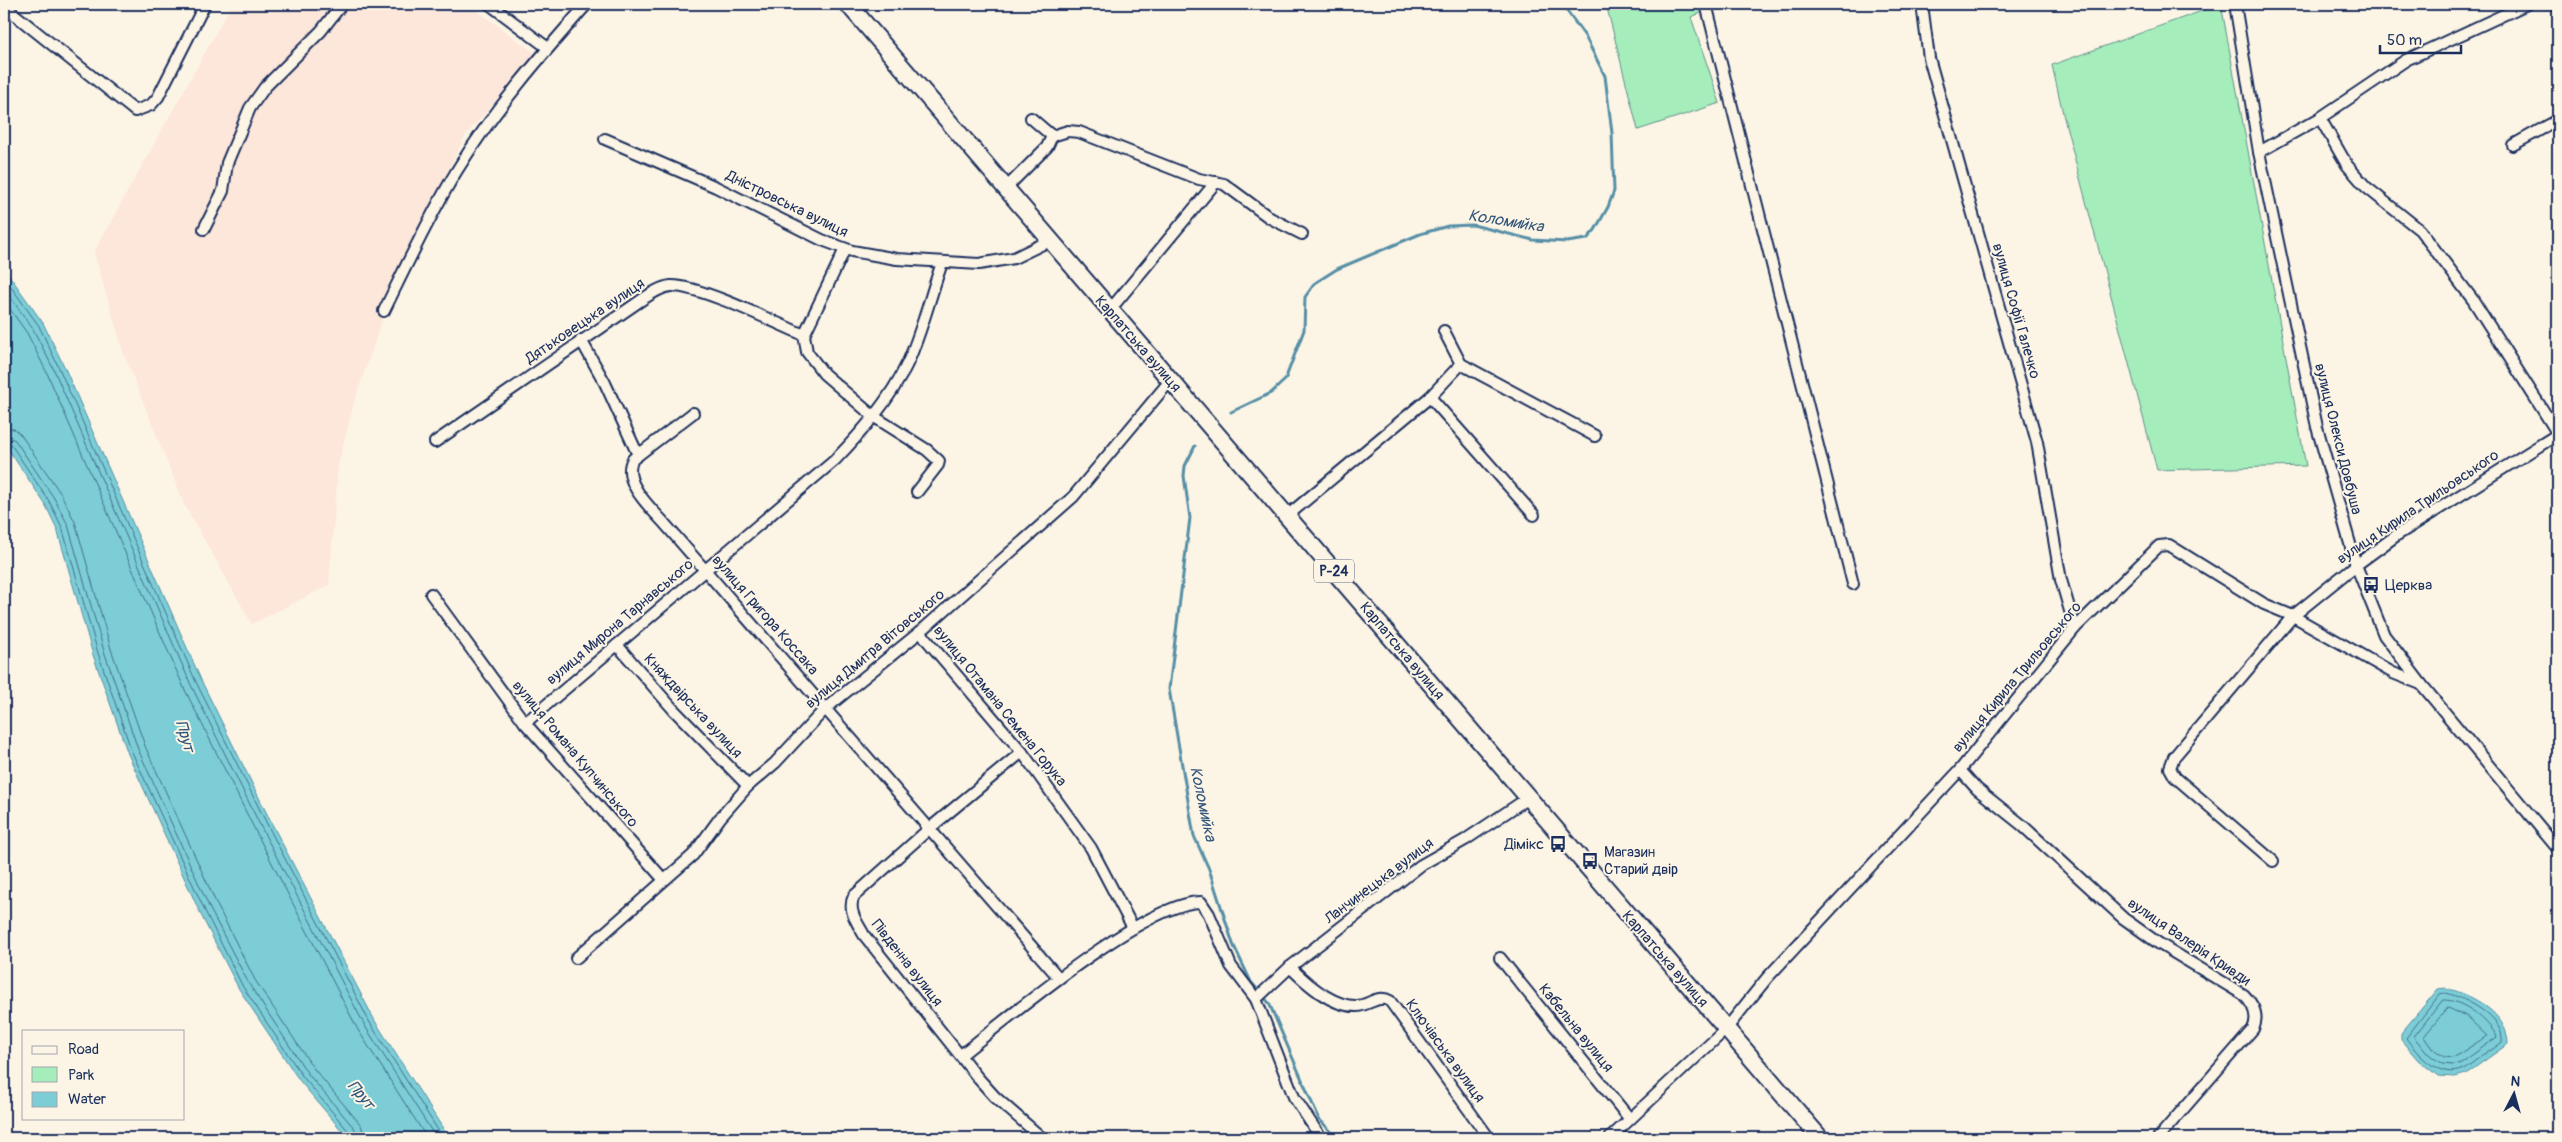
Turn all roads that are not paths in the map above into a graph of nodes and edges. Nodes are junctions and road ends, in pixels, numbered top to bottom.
1 (205, 4) edge
2 (342, 4) edge
3 (489, 4) edge
4 (587, 4) edge
5 (848, 4) edge
6 (1706, 4) edge
7 (1922, 4) edge
8 (2235, 4) edge
9 (2527, 4) edge
10 (4, 6) edge
11 (548, 48) junction
12 (1031, 118) dead end
13 (2320, 118) junction
14 (2558, 120) edge
15 (1052, 136) junction
16 (605, 139) dead end
17 (2513, 145) dead end
18 (2259, 152) junction
19 (1216, 182) junction
20 (1005, 189) junction
21 (204, 229) dead end
22 (1302, 234) dead end
23 (1049, 241) junction
24 (845, 249) junction
25 (942, 262) junction
26 (384, 311) dead end
27 (1109, 311) junction
28 (1444, 331) dead end
29 (804, 335) junction
30 (581, 340) junction
31 (1461, 364) junction
32 (1169, 382) junction
33 (1430, 397) junction
34 (693, 413) dead end
35 (873, 416) junction
36 (2558, 434) edge
37 (1595, 436) dead end
38 (435, 442) dead end
39 (638, 455) junction
40 (917, 492) dead end
41 (1287, 516) junction
42 (1534, 516) dead end
43 (2356, 565) junction
44 (705, 570) junction
45 (1852, 584) dead end
46 (431, 594) dead end
47 (2293, 616) junction
48 (2075, 628) junction
49 (920, 632) junction
50 (617, 645) junction
51 (2422, 685) junction
52 (826, 709) junction
53 (525, 723) junction
54 (1022, 752) junction
55 (1960, 770) junction
56 (748, 786) junction
57 (1528, 798) junction
58 (930, 828) junction
59 (2558, 849) edge
60 (2273, 861) dead end
61 (664, 880) junction
62 (1133, 928) junction
63 (576, 958) dead end
64 (1500, 958) dead end
65 (1290, 967) junction
66 (1059, 978) junction
67 (1260, 995) junction
68 (1726, 1029) junction
69 (961, 1055) junction
70 (1629, 1118) junction
71 (1042, 1138) edge
72 (1321, 1138) edge
73 (1489, 1138) edge
74 (1610, 1138) edge
75 (1820, 1138) edge
76 (2158, 1138) edge

1 - 10 street
2 - 21 street
3 - 11 street
4 - 11 street
5 - 20 main road, Карпатська вулиця / Р-24
6 - 45 street
7 - 48 street, вулиця Софії Галечко
8 - 18 street, вулиця Олекси Довбуша
9 - 13 street
11 - 26 street
12 - 15 street
13 - 18 street
13 - 36 street
14 - 17 street
15 - 19 street
15 - 20 street
16 - 24 street, Дністровська вулиця
18 - 43 street, вулиця Олекси Довбуша
19 - 22 street
19 - 27 street
20 - 23 main road, Карпатська вулиця / Р-24
23 - 25 street, Дністровська вулиця
23 - 27 main road, Карпатська вулиця / Р-24
24 - 25 street, Дністровська вулиця
24 - 29 street
25 - 35 street, вулиця Мирона Тарнавського
27 - 32 main road, Карпатська вулиця / Р-24
28 - 31 street
29 - 30 street, Дятьковецька вулиця
29 - 35 street
30 - 38 street, Дятьковецька вулиця
30 - 39 street
31 - 33 street
31 - 37 street
32 - 41 main road, Карпатська вулиця / Р-24
32 - 49 street, вулиця Дмитра Вітовського
33 - 41 street
33 - 42 street
34 - 39 street
35 - 40 street
35 - 44 street, вулиця Мирона Тарнавського
36 - 43 street, вулиця Кирила Трильовського
39 - 44 street, вулиця Григора Коссака
41 - 57 main road, Карпатська вулиця / Р-24
43 - 47 street, вулиця Кирила Трильовського
43 - 51 street, вулиця Олекси Довбуша
44 - 50 street, вулиця Мирона Тарнавського
44 - 52 street, вулиця Григора Коссака
46 - 53 street, вулиця Романа Купчинського
47 - 48 street, вулиця Кирила Трильовського
47 - 51 street
47 - 60 street
48 - 55 street, вулиця Кирила Трильовського
49 - 52 street, вулиця Дмитра Вітовського
49 - 54 street, вулиця Отамана Семена Горука
50 - 53 street, вулиця Мирона Тарнавського
50 - 56 street, Княждвірська вулиця
51 - 59 street, вулиця Олекси Довбуша
52 - 56 street, вулиця Дмитра Вітовського
52 - 58 street, вулиця Григора Коссака
53 - 61 street, вулиця Романа Купчинського
54 - 58 street, Південна вулиця
54 - 62 street, вулиця Отамана Семена Горука
55 - 68 street, вулиця Кирила Трильовського
55 - 76 street, вулиця Валерія Кривди
56 - 61 street, вулиця Дмитра Вітовського
57 - 65 street, Ланчинецька вулиця
57 - 68 main road, Карпатська вулиця / Р-24
58 - 66 street, вулиця Григора Коссака
58 - 69 street, Південна вулиця
61 - 63 street, вулиця Дмитра Вітовського
62 - 66 street
62 - 67 street
64 - 70 street, Кабельна вулиця
65 - 67 street, Ланчинецька вулиця
65 - 73 street, Ключівська вулиця
66 - 69 street
67 - 72 street
68 - 70 street, вулиця Кирила Трильовського
68 - 75 main road, Карпатська вулиця / Р-24
69 - 71 street, Південна вулиця
70 - 74 street, вулиця Кирила Трильовського

